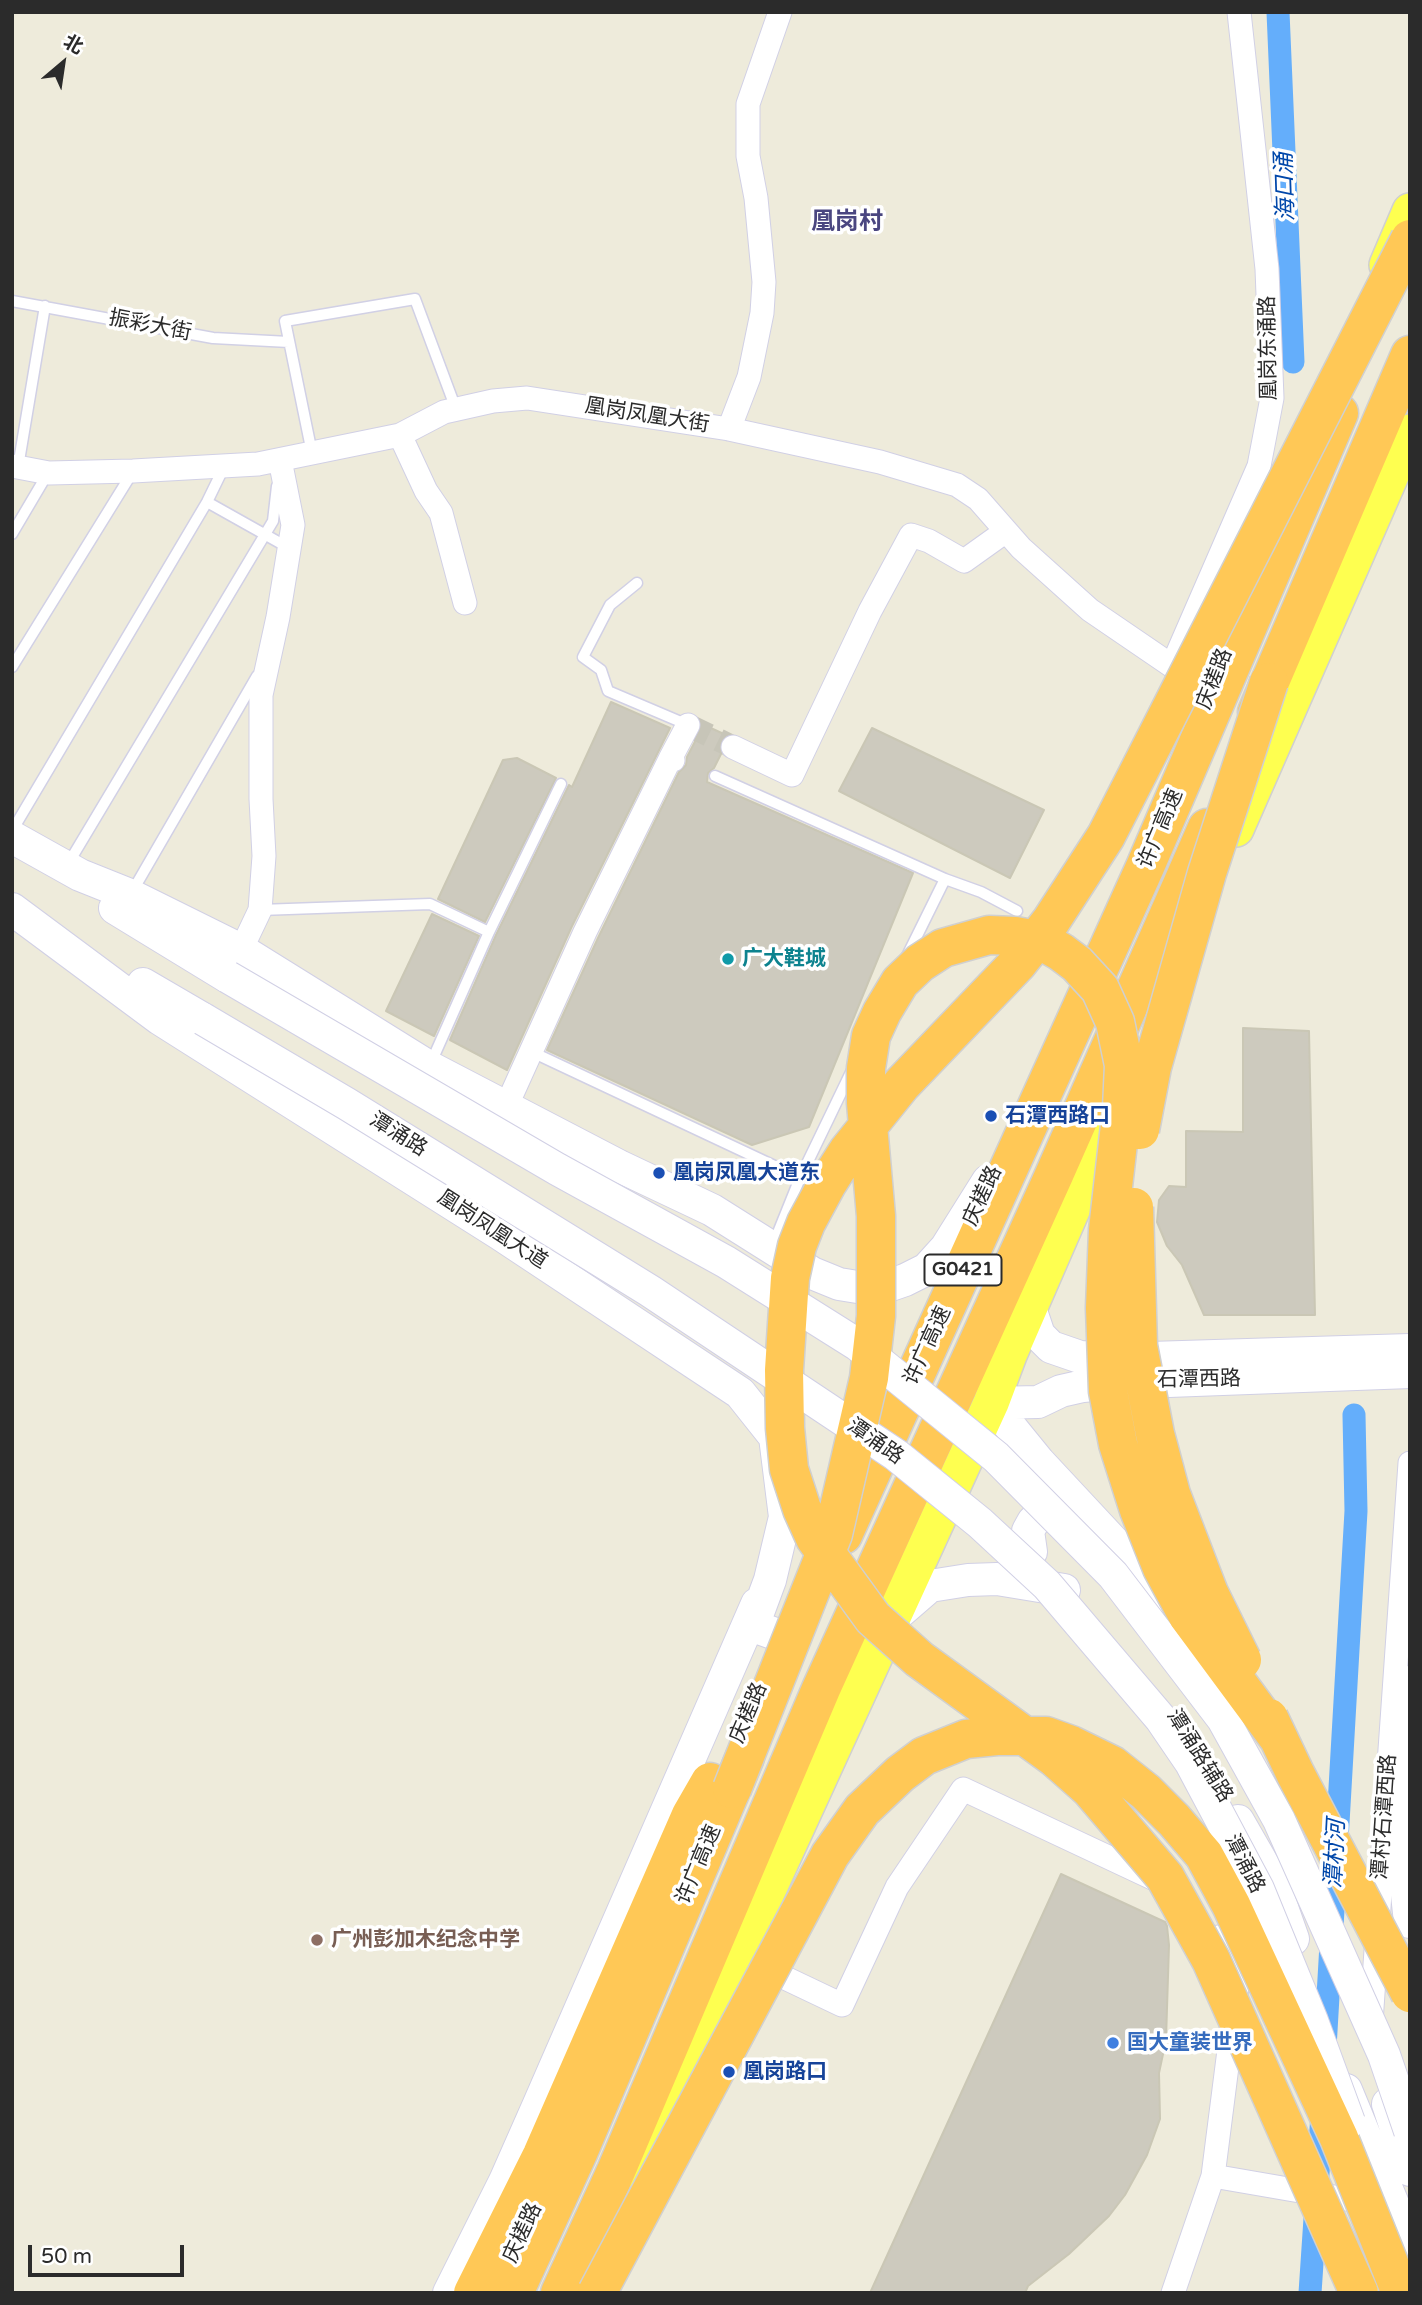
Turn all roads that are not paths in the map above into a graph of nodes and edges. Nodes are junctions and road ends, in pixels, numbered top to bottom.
1 (780, 12) edge
2 (1239, 12) edge
3 (1410, 211) edge
4 (1410, 239) edge
5 (1410, 246) edge
6 (12, 301) edge
7 (45, 306) junction
8 (289, 342) junction
9 (1410, 355) edge
10 (456, 409) junction
11 (729, 429) junction
12 (1410, 432) edge
13 (400, 435) junction
14 (312, 453) junction
15 (280, 460) junction
16 (225, 465) junction
17 (15, 467) edge
18 (133, 471) junction
19 (49, 473) junction
20 (207, 502) junction
21 (1006, 531) junction
22 (12, 534) edge
23 (265, 534) junction
24 (289, 548) junction
25 (638, 583) dead end
26 (465, 603) dead end
27 (270, 654) junction
28 (1172, 666) junction
29 (12, 667) edge
30 (1269, 682) junction
31 (1210, 692) junction
32 (688, 725) joint
33 (733, 747) tunnel mouth
34 (715, 776) dead end
35 (561, 784) dead end
36 (12, 831) edge
37 (12, 837) edge
38 (12, 845) edge
39 (67, 866) junction
40 (945, 879) junction
41 (130, 895) junction
42 (12, 908) edge
43 (260, 910) junction
44 (1017, 911) dead end
45 (489, 932) junction
46 (234, 963) junction
47 (532, 1052) junction
48 (429, 1068) junction
49 (506, 1107) junction
50 (996, 1168) junction
51 (800, 1178) junction
52 (772, 1247) junction
53 (1030, 1308) junction
54 (1410, 1350) edge
55 (1410, 1373) edge
56 (991, 1404) junction
57 (861, 1457) junction
58 (1410, 1463) edge
59 (951, 1490) junction
60 (1095, 1522) junction
61 (1031, 1552) junction
62 (772, 1569) junction
63 (1066, 1590) junction
64 (893, 1618) junction
65 (781, 1636) junction
66 (1410, 1682) edge
67 (739, 1736) junction
68 (1279, 1739) junction
69 (732, 1789) junction
70 (1410, 1922) edge
71 (738, 1956) junction
72 (1410, 1993) edge
73 (1369, 2046) junction
74 (1410, 2131) edge
75 (1213, 2176) junction
76 (1398, 2178) edge
77 (1346, 2199) junction
78 (1410, 2245) edge
79 (1410, 2280) edge
80 (449, 2293) edge
81 (473, 2293) edge
82 (496, 2293) edge
83 (514, 2293) edge
84 (560, 2293) edge
85 (591, 2293) edge
86 (597, 2293) edge
87 (1173, 2293) edge
88 (1353, 2293) edge
89 (1359, 2293) edge
90 (1401, 2293) edge

1 - 11 street
2 - 28 street, 凰岗东涌路
3 - 31 main road, 庆槎路
4 - 89 highway, bridge
5 - 69 highway, 许广高速 / G0421, bridge
6 - 7 lane, 振彩大街
7 - 8 lane, 振彩大街
7 - 17 lane
8 - 10 lane
8 - 14 lane
9 - 30 highway, 许广高速 / G0421
10 - 11 street, 凰岗凤凰大街
10 - 13 street, 凰岗凤凰大街
11 - 21 street, 凰岗凤凰大街
12 - 53 main road
13 - 14 street, 凰岗凤凰大街
13 - 26 street
14 - 15 street, 凰岗凤凰大街
15 - 16 street, 凰岗凤凰大街
15 - 23 lane
15 - 24 street
16 - 18 street, 凰岗凤凰大街
16 - 20 lane
17 - 19 street, 凰岗凤凰大街
18 - 19 street, 凰岗凤凰大街
18 - 29 lane
19 - 22 lane
20 - 23 lane
20 - 36 lane
21 - 28 street, 凰岗凤凰大街
21 - 33 street
23 - 24 lane
23 - 39 lane
24 - 27 street
25 - 32 lane
27 - 41 lane
27 - 43 street
28 - 31 street, 凰岗凤凰大街
30 - 68 highway, bridge
30 - 84 highway, 许广高速 / G0421, bridge
31 - 50 main road, 庆槎路
32 - 47 street
34 - 40 lane
35 - 45 lane
37 - 39 street
38 - 46 street
39 - 41 street
40 - 44 lane
40 - 51 lane
41 - 46 street
42 - 62 street, 凰岗凤凰大道
42 - 79 street, 潭涌路, bridge
43 - 45 lane
43 - 46 street
45 - 48 lane
46 - 48 street
46 - 74 street, bridge
47 - 49 street
47 - 51 lane
48 - 49 street
49 - 52 street
50 - 52 street
50 - 57 main road, 庆槎路
51 - 52 lane
53 - 54 street, 石潭西路
53 - 56 main road
55 - 56 street, 石潭西路
56 - 59 main road
56 - 60 street, 潭涌路辅路
57 - 62 street
57 - 65 main road, 庆槎路
58 - 73 street, 潭村石潭西路
59 - 61 street, 潭涌路辅路
59 - 64 main road
60 - 61 street
60 - 73 street, 潭涌路辅路
61 - 63 street, 潭涌路辅路
62 - 65 street, 凰岗凤凰大道
62 - 80 street
63 - 64 street
63 - 76 street, 潭涌路辅路
64 - 71 main road
65 - 67 main road, 庆槎路
66 - 70 street
67 - 81 highway
67 - 82 main road, 庆槎路
68 - 69 highway, bridge
68 - 72 highway, bridge
69 - 83 highway, 许广高速 / G0421
71 - 75 street
71 - 85 main road
73 - 76 street, 潭涌路辅路
75 - 77 street
75 - 87 street
76 - 77 street
76 - 78 street, 潭涌路辅路
77 - 88 street
86 - 90 highway, bridge

